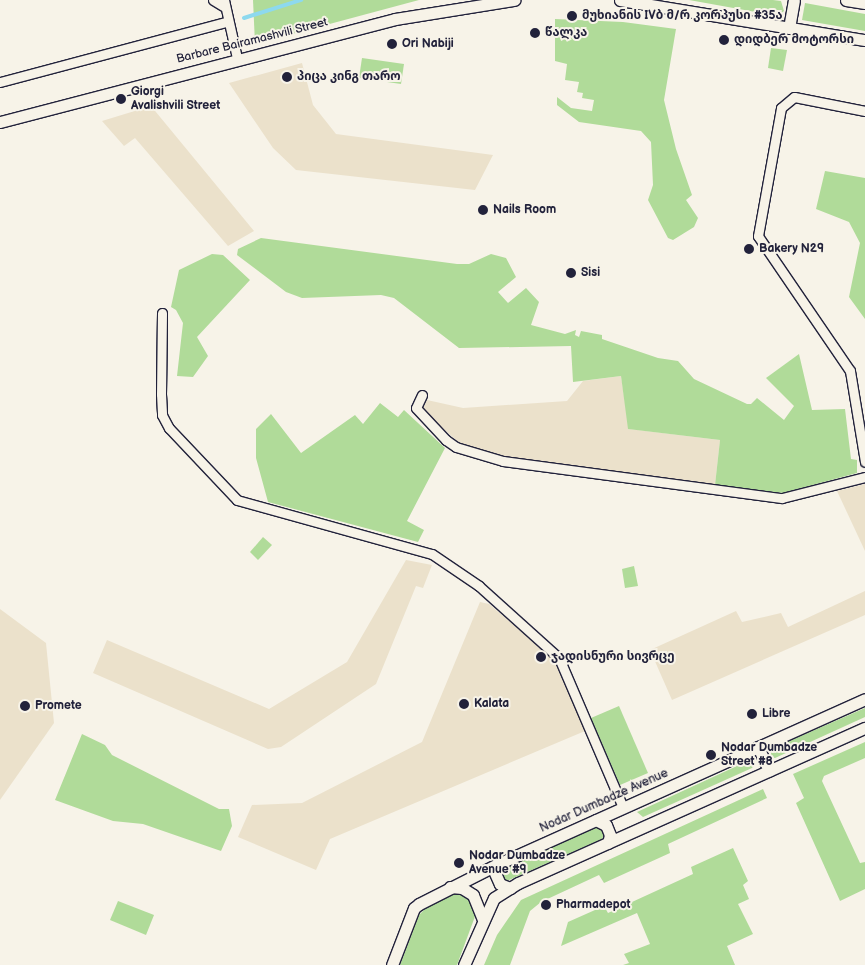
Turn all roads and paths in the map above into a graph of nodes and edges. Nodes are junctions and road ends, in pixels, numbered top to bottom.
1 (212, 0) edge
2 (514, 0) edge
3 (620, 0) edge
4 (794, 0) edge
5 (846, 0) edge
6 (223, 3) edge
7 (865, 3) edge
8 (226, 22) junction
9 (789, 28) junction
10 (865, 40) edge
11 (238, 58) junction
12 (0, 82) edge
13 (865, 111) edge
14 (0, 122) edge
15 (162, 313) dead end
16 (422, 395) dead end
17 (865, 462) edge
18 (865, 477) edge
19 (865, 699) edge
20 (865, 728) edge
21 (758, 747) junction
22 (769, 771) junction
23 (623, 807) junction
24 (596, 820) junction
25 (608, 843) junction
26 (498, 864) junction
27 (450, 887) junction
28 (510, 888) junction
29 (483, 920) junction
30 (392, 965) edge
31 (464, 965) edge

1 - 6 street
2 - 11 street, Barbare Bairamashvili Street
3 - 9 street
4 - 9 street
5 - 7 street
6 - 8 street
8 - 11 street
8 - 12 street, Barbare Bairamashvili Street
9 - 10 street
11 - 14 street, Barbare Bairamashvili Street
13 - 17 street
15 - 23 street
16 - 18 street
19 - 21 street, Nodar Dumbadze Avenue
20 - 22 street
21 - 22 street
21 - 23 street, Nodar Dumbadze Avenue
22 - 25 street
23 - 24 street, Nodar Dumbadze Avenue
24 - 25 street
24 - 26 street, Nodar Dumbadze Avenue
25 - 28 street
26 - 27 street, Nodar Dumbadze Avenue
26 - 28 street
27 - 29 street
27 - 30 street, Nodar Dumbadze Avenue
28 - 29 street
29 - 31 street

